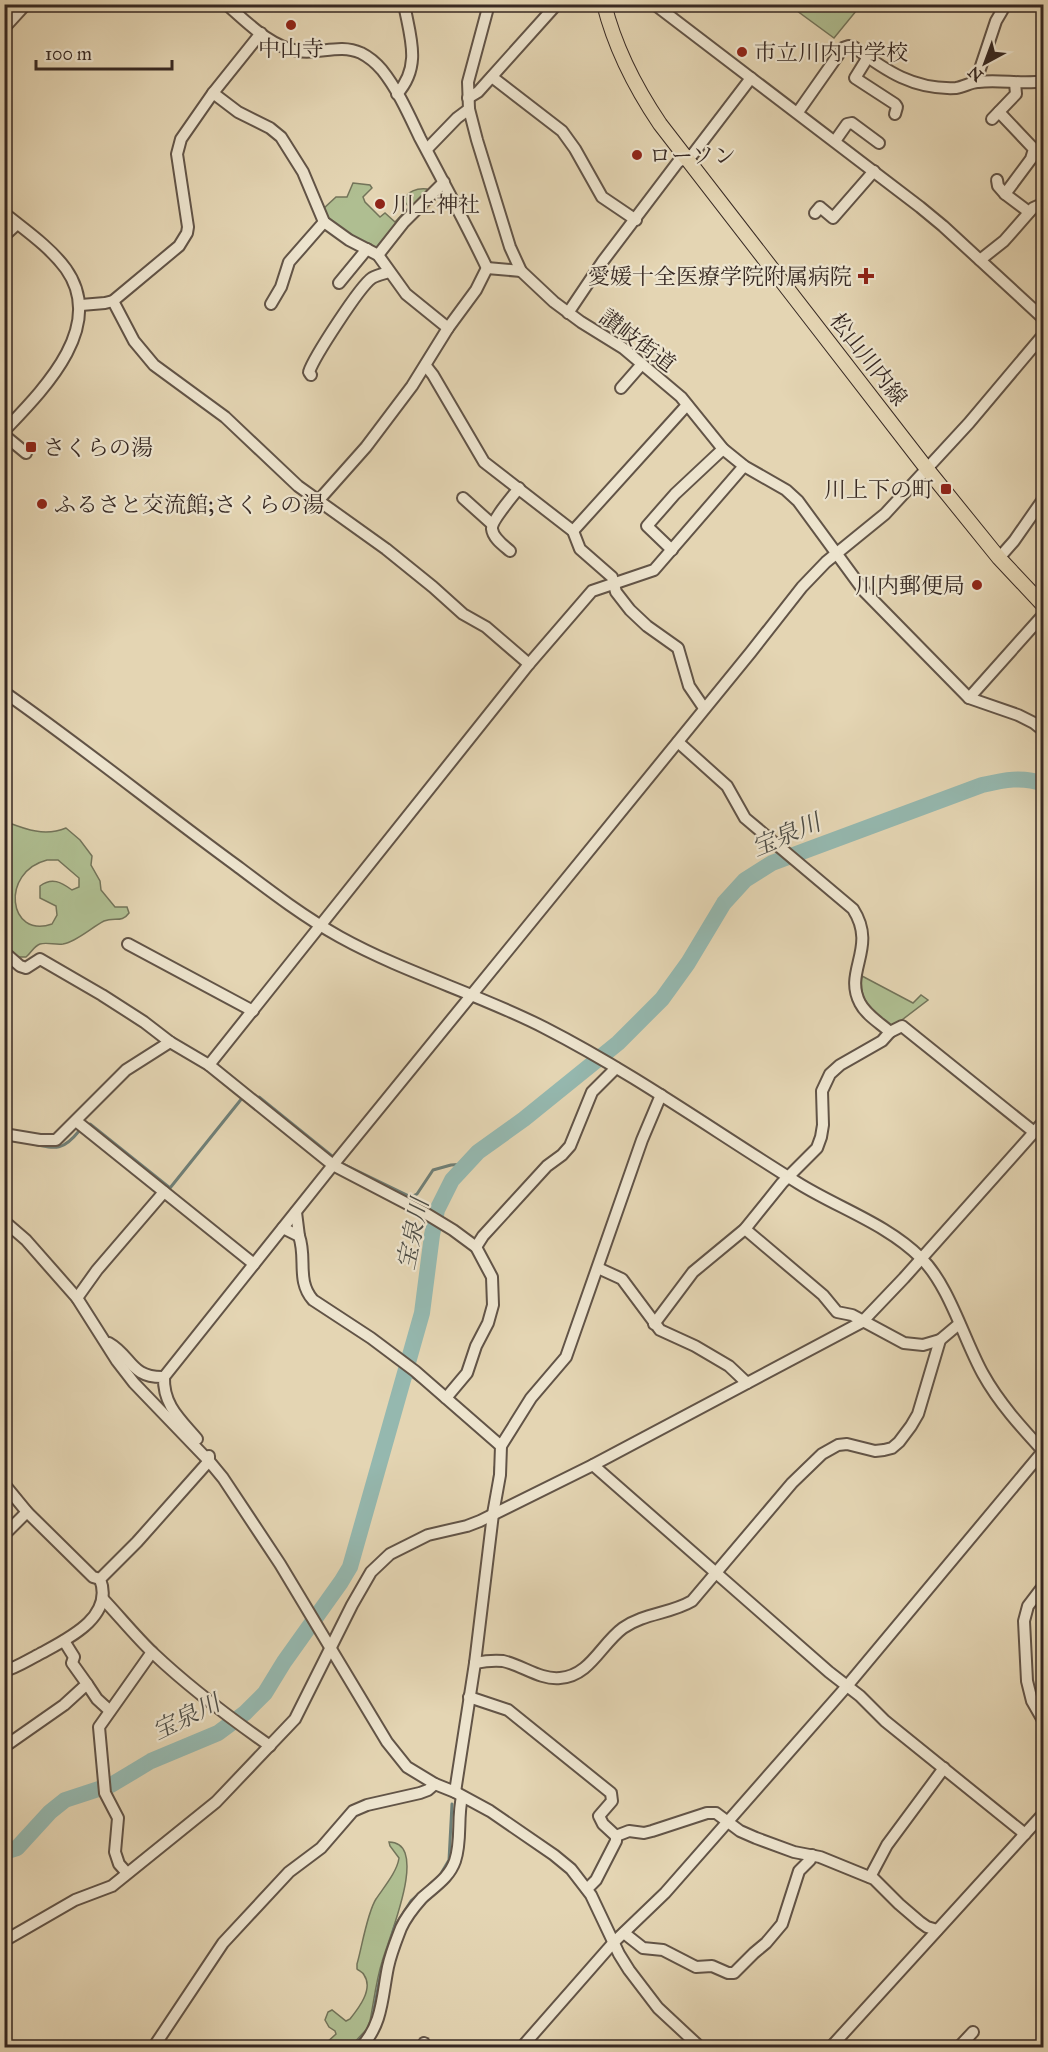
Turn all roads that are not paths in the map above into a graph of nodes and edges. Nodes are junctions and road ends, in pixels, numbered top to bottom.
1 (26, 4) edge
2 (226, 4) edge
3 (404, 4) edge
4 (489, 4) edge
5 (557, 4) edge
6 (604, 4) edge
7 (654, 4) edge
8 (1006, 4) edge
9 (4, 28) edge
10 (261, 33) junction
11 (868, 57) junction
12 (492, 77) junction
13 (751, 78) junction
14 (976, 81) junction
15 (1044, 81) edge
16 (1015, 83) junction
17 (213, 93) junction
18 (398, 94) junction
19 (469, 104) junction
20 (798, 112) junction
21 (895, 114) dead end
22 (835, 141) junction
23 (879, 143) dead end
24 (427, 149) junction
25 (686, 157) junction
26 (874, 171) junction
27 (997, 180) dead end
28 (444, 182) junction
29 (1005, 194) junction
30 (1044, 203) edge
31 (1029, 212) junction
32 (4, 213) edge
33 (815, 213) dead end
34 (636, 220) junction
35 (324, 222) junction
36 (17, 224) junction
37 (4, 236) edge
38 (367, 249) junction
39 (378, 255) junction
40 (980, 260) junction
41 (487, 268) junction
42 (521, 271) junction
43 (389, 272) junction
44 (339, 283) dead end
45 (113, 301) junction
46 (271, 304) dead end
47 (81, 305) junction
48 (568, 313) junction
49 (1044, 319) edge
50 (448, 328) junction
51 (1044, 334) edge
52 (642, 364) junction
53 (426, 366) junction
54 (310, 375) dead end
55 (621, 388) dead end
56 (687, 405) junction
57 (4, 433) edge
58 (723, 449) junction
59 (26, 453) dead end
60 (744, 466) junction
61 (927, 469) junction
62 (519, 488) junction
63 (463, 498) dead end
64 (1044, 498) edge
65 (318, 501) junction
66 (492, 524) junction
67 (573, 531) junction
68 (672, 550) junction
69 (510, 551) dead end
70 (837, 554) junction
71 (999, 558) junction
72 (613, 583) junction
73 (1044, 606) edge
74 (1044, 614) edge
75 (529, 664) junction
76 (4, 692) edge
77 (969, 698) junction
78 (704, 708) junction
79 (1044, 732) edge
80 (678, 742) junction
81 (320, 926) junction
82 (128, 944) dead end
83 (4, 952) edge
84 (472, 995) junction
85 (253, 1011) junction
86 (890, 1032) junction
87 (170, 1042) junction
88 (209, 1065) junction
89 (612, 1066) junction
90 (661, 1095) junction
91 (76, 1121) junction
92 (1044, 1121) edge
93 (1034, 1132) junction
94 (4, 1134) edge
95 (333, 1165) junction
96 (789, 1177) junction
97 (164, 1192) junction
98 (296, 1212) junction
99 (4, 1221) edge
100 (283, 1228) junction
101 (745, 1228) junction
102 (299, 1236) junction
103 (476, 1247) junction
104 (922, 1258) junction
105 (255, 1264) junction
106 (598, 1268) junction
107 (77, 1298) junction
108 (862, 1322) junction
109 (654, 1324) junction
110 (959, 1324) junction
111 (101, 1338) junction
112 (940, 1340) junction
113 (164, 1377) junction
114 (747, 1383) junction
115 (446, 1398) junction
116 (501, 1446) junction
117 (1043, 1451) edge
118 (209, 1461) junction
119 (593, 1465) junction
120 (4, 1484) edge
121 (27, 1512) junction
122 (493, 1514) junction
123 (4, 1535) edge
124 (715, 1572) junction
125 (100, 1579) junction
126 (1044, 1585) edge
127 (103, 1599) junction
128 (64, 1641) junction
129 (330, 1649) junction
130 (152, 1652) junction
131 (475, 1663) junction
132 (4, 1671) edge
133 (87, 1684) junction
134 (847, 1686) junction
135 (469, 1697) junction
136 (109, 1710) junction
137 (1044, 1722) edge
138 (270, 1746) junction
139 (4, 1747) edge
140 (944, 1768) junction
141 (435, 1784) junction
142 (459, 1795) junction
143 (1044, 1813) edge
144 (728, 1822) junction
145 (1024, 1834) junction
146 (616, 1836) junction
147 (812, 1856) junction
148 (127, 1873) junction
149 (870, 1877) junction
150 (587, 1889) junction
151 (937, 1930) junction
152 (624, 1933) junction
153 (4, 1941) edge
154 (614, 1942) junction
155 (973, 2032) dead end
156 (153, 2048) edge
157 (360, 2048) edge
158 (521, 2048) edge
159 (701, 2048) edge
160 (830, 2048) edge
161 (958, 2048) edge

1 - 9 street
2 - 10 street
3 - 18 street
4 - 19 street
5 - 12 street
6 - 25 main road, 松山川内線
7 - 13 street
8 - 14 street
10 - 17 street
10 - 18 street
11 - 14 street
11 - 20 street
11 - 21 street
12 - 19 street
12 - 34 street
13 - 20 street
13 - 25 street
14 - 16 street
15 - 16 street
16 - 29 street
17 - 35 street
17 - 45 street
18 - 24 street
19 - 24 street
19 - 42 street
20 - 22 street
22 - 23 street
22 - 26 street
24 - 28 street
25 - 34 street
25 - 61 main road, 松山川内線
26 - 33 street
26 - 40 street
27 - 29 street
28 - 39 street
28 - 41 street
29 - 31 street
30 - 31 street
31 - 40 street
32 - 36 street
34 - 48 street
35 - 38 street
35 - 46 street
36 - 37 street
36 - 47 street
38 - 39 street
38 - 44 street
39 - 43 street
40 - 49 street
41 - 42 street
41 - 50 street
42 - 48 street, 讃岐街道
43 - 50 street
43 - 54 street
45 - 47 street
45 - 65 street
47 - 57 street
48 - 52 street, 讃岐街道
50 - 53 street
51 - 61 street
52 - 55 street
52 - 56 street, 讃岐街道
53 - 62 street
53 - 65 street
56 - 58 street, 讃岐街道
56 - 67 street
57 - 59 street
58 - 60 street, 讃岐街道
58 - 68 street
60 - 68 street
60 - 70 street, 讃岐街道
61 - 70 street
61 - 71 main road, 松山川内線
62 - 66 street
62 - 67 street
63 - 66 street
64 - 71 street
65 - 75 street
66 - 69 street
67 - 72 street
68 - 72 street
70 - 77 street, 讃岐街道
70 - 78 street
71 - 73 main road, 松山川内線
72 - 75 street
72 - 78 street
74 - 77 street
75 - 81 street
76 - 81 street
77 - 79 street, 讃岐街道
78 - 80 street
80 - 84 street
80 - 86 street
81 - 84 street
81 - 85 street
82 - 85 street
83 - 87 street
84 - 89 street
84 - 95 street
85 - 88 street
86 - 93 street
86 - 96 street
87 - 88 street
87 - 91 street
88 - 95 street
89 - 90 street
89 - 103 street
90 - 96 street
90 - 106 street
91 - 94 street
91 - 97 street
92 - 93 street
93 - 104 street
95 - 98 street
95 - 103 street
96 - 101 street
96 - 104 street
97 - 105 street
97 - 107 street
98 - 100 street
98 - 102 street
99 - 107 street
100 - 102 street
100 - 105 street
101 - 108 street
101 - 109 street
102 - 115 street
103 - 115 street
104 - 108 street
104 - 110 street
105 - 113 street
106 - 109 street
106 - 116 street
107 - 111 street
108 - 112 street
108 - 114 street
109 - 114 street
110 - 112 street
110 - 117 street
111 - 113 street
111 - 118 street
112 - 124 street
113 - 118 street
114 - 119 street
115 - 116 street
116 - 122 street
117 - 134 street
118 - 125 street
118 - 129 street
119 - 122 street
119 - 124 street
120 - 121 street
121 - 123 street
121 - 125 street
122 - 129 street
122 - 131 street
124 - 131 street
124 - 134 street
125 - 127 street
126 - 137 street
127 - 128 street
127 - 130 street
128 - 132 street
128 - 133 street
129 - 138 street
129 - 141 street
130 - 136 street
130 - 138 street
131 - 135 street
133 - 136 street
133 - 139 street
134 - 140 street
134 - 144 street
135 - 142 street
135 - 146 street
136 - 148 street
138 - 148 street
140 - 145 street
140 - 149 street
141 - 142 street
141 - 156 street
142 - 150 street
142 - 157 street
143 - 145 street
144 - 146 street
144 - 147 street
144 - 152 street
145 - 151 street
146 - 150 street
147 - 149 street
147 - 152 street
148 - 153 street
149 - 151 street
150 - 154 street
151 - 160 street
152 - 154 street
154 - 158 street
154 - 159 street
155 - 161 street

